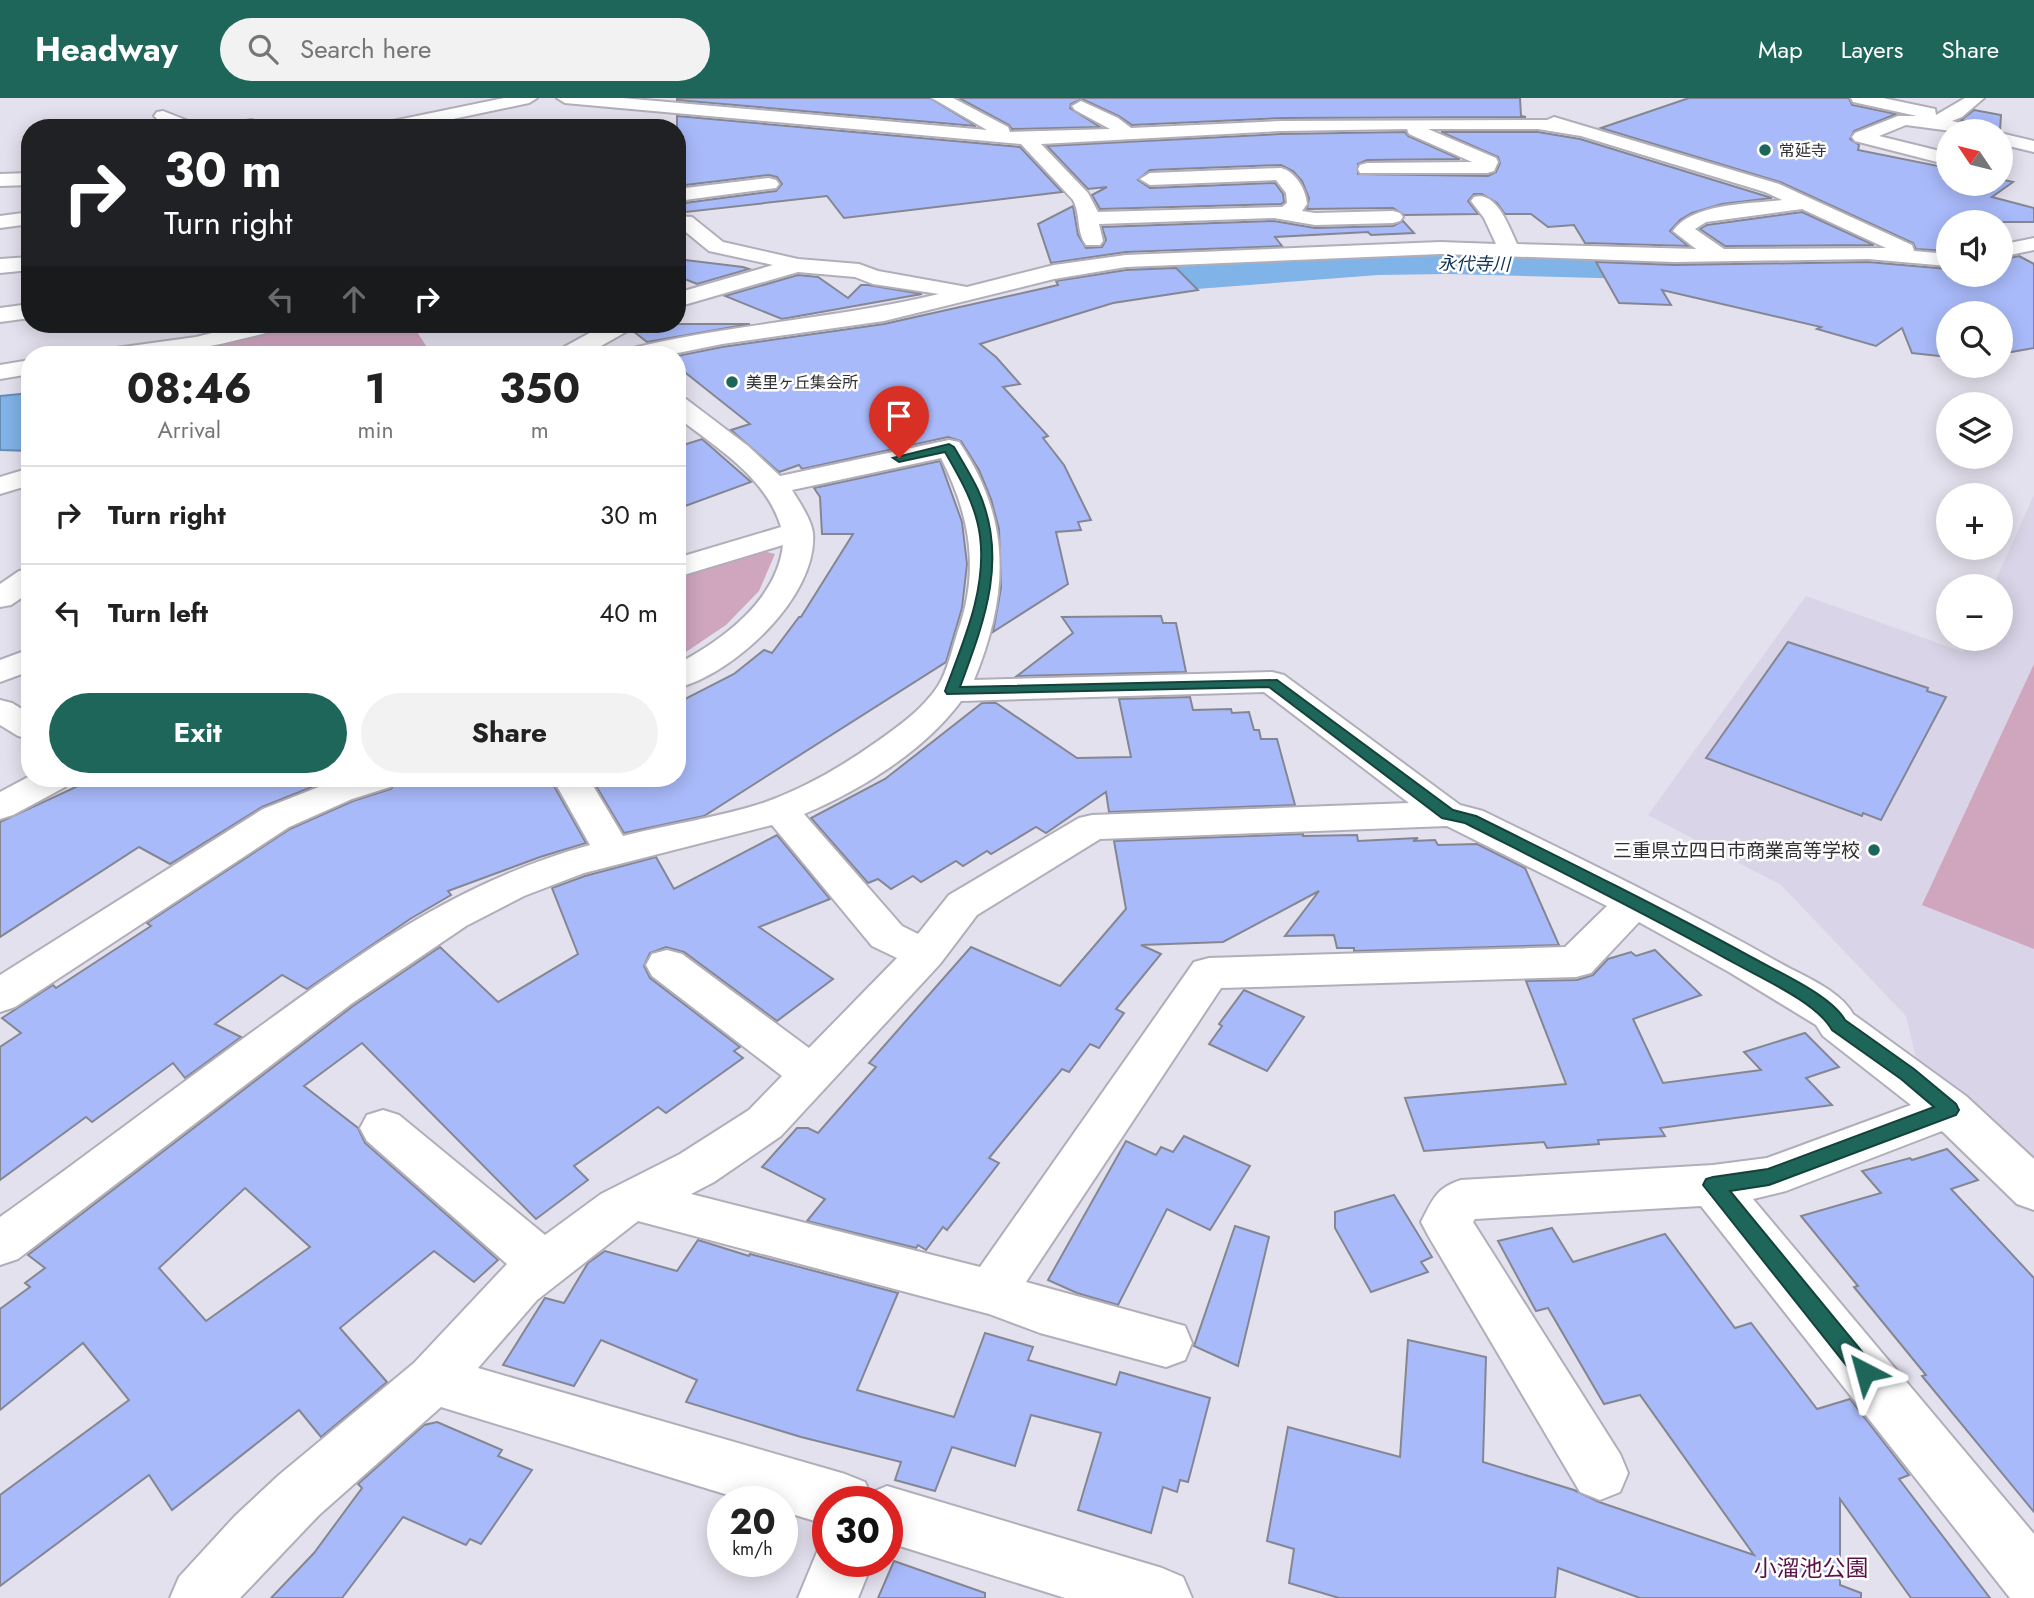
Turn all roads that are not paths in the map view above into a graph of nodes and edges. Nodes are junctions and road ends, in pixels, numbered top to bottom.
1 (529, 98) edge
2 (565, 98) edge
3 (940, 98) edge
4 (1859, 98) edge
5 (1976, 98) edge
6 (594, 99) edge
7 (665, 106) junction
8 (1081, 106) dead end
9 (401, 107) dead end
10 (1517, 108) dead end
11 (163, 116) dead end
12 (434, 117) junction
13 (170, 119) edge
14 (425, 119) edge
15 (639, 119) edge
16 (1936, 119) edge
17 (1940, 119) joint
18 (1401, 124) junction
19 (1199, 125) junction
20 (897, 128) junction
21 (1579, 131) junction
22 (1127, 134) junction
23 (1021, 138) junction
24 (2013, 142) edge
25 (883, 144) dead end
26 (2034, 147) edge
27 (1936, 156) edge
28 (1367, 169) dead end
29 (1234, 175) junction
30 (21, 179) edge
31 (1150, 179) dead end
32 (0, 180) edge
33 (769, 184) dead end
34 (686, 194) edge
35 (1481, 201) dead end
36 (1807, 203) junction
37 (1289, 212) junction
38 (1393, 217) dead end
39 (1088, 218) junction
40 (21, 219) edge
41 (0, 222) edge
42 (686, 222) edge
43 (2034, 244) edge
44 (2013, 248) edge
45 (1510, 251) junction
46 (1719, 255) junction
47 (1920, 256) junction
48 (1936, 257) edge
49 (1105, 263) junction
50 (21, 264) edge
51 (798, 265) junction
52 (0, 266) edge
53 (969, 294) junction
54 (686, 297) edge
55 (21, 312) edge
56 (0, 315) edge
57 (607, 333) edge
58 (191, 334) edge
59 (148, 346) edge
60 (584, 346) edge
61 (675, 346) edge
62 (21, 369) edge
63 (0, 372) edge
64 (686, 411) edge
65 (21, 479) edge
66 (0, 486) edge
67 (774, 486) junction
68 (799, 531) junction
69 (686, 544) edge
70 (706, 559) junction
71 (686, 565) edge
72 (21, 584) edge
73 (0, 597) edge
74 (21, 663) edge
75 (0, 672) edge
76 (686, 672) edge
77 (952, 691) junction
78 (0, 710) edge
79 (21, 723) edge
80 (37, 787) edge
81 (352, 787) edge
82 (575, 787) edge
83 (0, 807) edge
84 (780, 810) junction
85 (1447, 814) junction
86 (613, 851) junction
87 (1634, 903) junction
88 (925, 954) junction
89 (667, 965) dead end
90 (0, 996) edge
91 (813, 1075) junction
92 (1950, 1110) junction
93 (383, 1128) dead end
94 (1713, 1185) junction
95 (2034, 1190) edge
96 (635, 1200) junction
97 (0, 1244) edge
98 (544, 1265) junction
99 (991, 1292) junction
100 (1166, 1343) dead end
101 (433, 1380) junction
102 (1600, 1473) dead end
103 (812, 1492) edge
104 (903, 1519) edge
105 (837, 1577) edge
106 (2034, 1580) edge
107 (200, 1598) edge
108 (828, 1598) edge
109 (1162, 1598) edge

1 - 12 street
2 - 6 street
3 - 23 street
4 - 17 street
5 - 17 street
6 - 7 street
7 - 15 street
7 - 20 street
8 - 22 street
9 - 12 street
10 - 21 street
11 - 13 street
12 - 14 street
16 - 27 street
18 - 19 street
18 - 21 street
18 - 28 street
19 - 22 street
19 - 29 street
20 - 23 street
20 - 25 street
21 - 36 street
22 - 23 street
23 - 39 street
24 - 26 street
29 - 31 street
29 - 37 street
30 - 32 street
33 - 34 street
35 - 45 street
36 - 46 street
36 - 47 street
37 - 38 street
37 - 39 street
39 - 49 street
40 - 41 street
42 - 51 street
43 - 44 street
45 - 46 street
45 - 49 street
46 - 47 street
47 - 48 street
49 - 53 street
50 - 52 street
51 - 53 street
51 - 54 street
53 - 61 street
55 - 56 street
57 - 60 street
58 - 59 street
62 - 63 street
64 - 67 street
65 - 66 street
67 - 68 street
67 - 77 street
68 - 70 street
68 - 76 street
69 - 70 street
70 - 71 street
72 - 73 street
74 - 75 street
77 - 84 street
77 - 85 street
78 - 79 street
80 - 83 street
81 - 90 street
82 - 86 street
84 - 86 street
84 - 88 street
85 - 87 street
85 - 88 street
86 - 97 street
87 - 92 street
87 - 99 street
88 - 91 street
89 - 91 street
91 - 96 street
92 - 94 street
92 - 95 street
93 - 98 street
94 - 102 street
94 - 106 street
96 - 98 street
96 - 99 street
98 - 101 street
99 - 100 street
101 - 103 street
101 - 107 street
104 - 109 street
105 - 108 street

